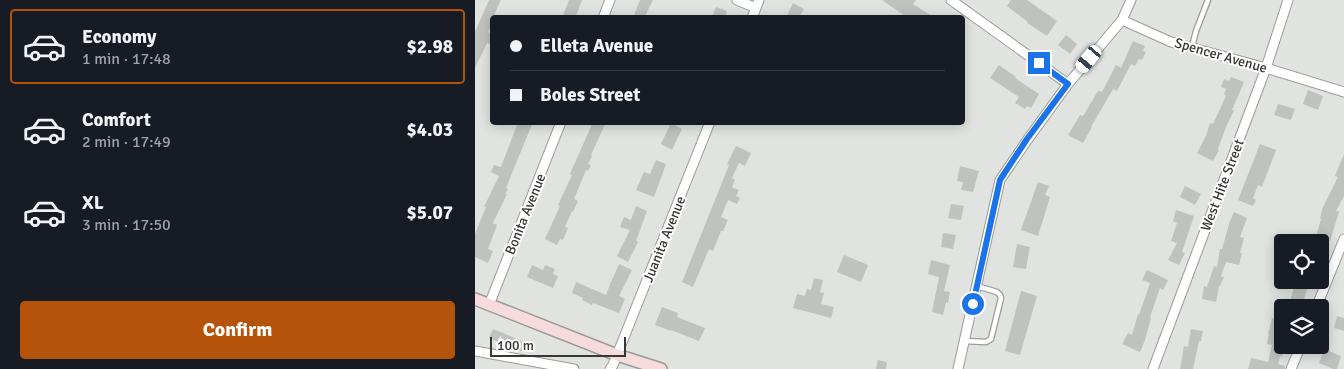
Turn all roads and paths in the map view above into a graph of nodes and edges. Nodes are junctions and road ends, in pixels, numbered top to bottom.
1 (610, 0) edge
2 (737, 0) edge
3 (951, 0) edge
4 (1131, 0) edge
5 (1208, 0) edge
6 (1288, 0) edge
7 (757, 4) edge
8 (604, 15) edge
9 (1122, 20) junction
10 (1192, 47) junction
11 (1266, 68) junction
12 (1068, 84) junction
13 (1344, 92) edge
14 (560, 125) edge
15 (709, 125) edge
16 (1344, 239) edge
17 (977, 286) junction
18 (475, 299) edge
19 (1320, 299) edge
20 (489, 305) junction
21 (964, 341) junction
22 (475, 351) edge
23 (1297, 354) edge
24 (617, 356) junction
25 (549, 367) edge
26 (574, 369) edge
27 (610, 369) edge
28 (661, 369) edge
29 (958, 369) edge
30 (1153, 369) edge
31 (1291, 369) edge

1 - 8 street
2 - 7 street
3 - 12 street
4 - 9 street
5 - 10 lane
6 - 11 street, West Hite Street
9 - 10 street, Spencer Avenue
9 - 12 street
10 - 11 street, Spencer Avenue
11 - 13 street, Spencer Avenue
11 - 30 street, West Hite Street
12 - 17 street
14 - 20 street, Bonita Avenue
15 - 24 street, Juanita Avenue
16 - 19 street
17 - 21 street
17 - 21 lane
18 - 20 main road
20 - 24 main road
21 - 29 street
22 - 25 street
23 - 31 street
24 - 27 street, Juanita Avenue
24 - 28 main road
25 - 26 street

